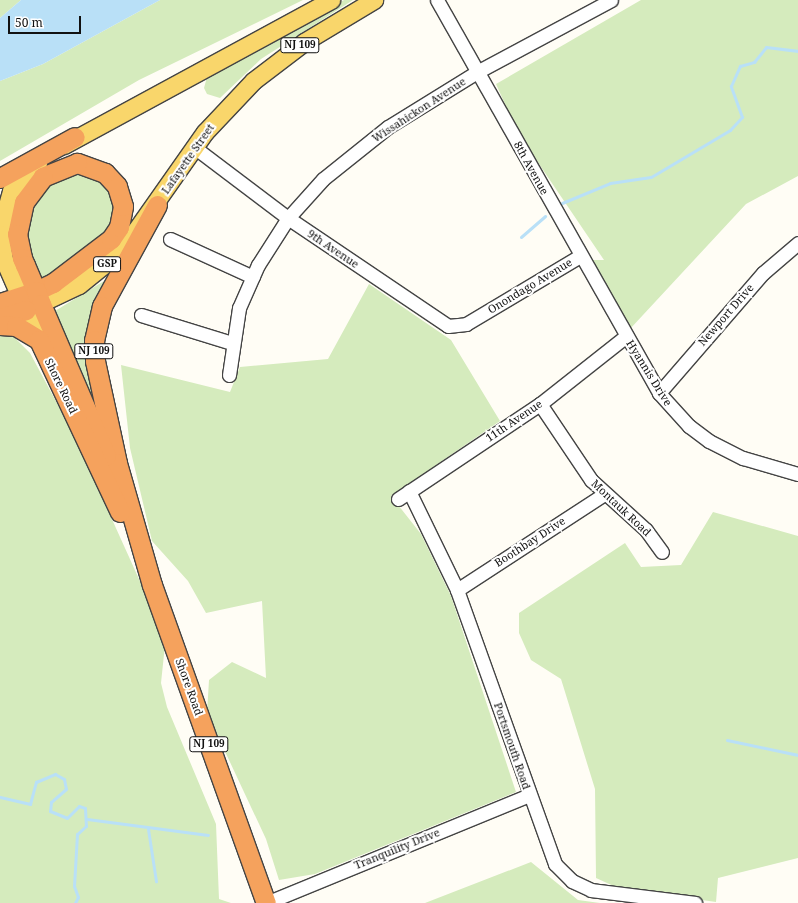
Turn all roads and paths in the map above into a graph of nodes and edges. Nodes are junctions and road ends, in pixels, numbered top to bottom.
1 (331, 0) edge
2 (374, 0) edge
3 (437, 0) edge
4 (611, 0) edge
5 (478, 72) junction
6 (75, 137) junction
7 (194, 147) junction
8 (0, 178) edge
9 (157, 205) junction
10 (288, 218) junction
11 (0, 230) edge
12 (0, 234) edge
13 (170, 239) dead end
14 (795, 249) edge
15 (580, 256) junction
16 (253, 277) junction
17 (31, 300) junction
18 (0, 303) edge
19 (141, 315) dead end
20 (480, 316) joint
21 (0, 318) edge
22 (0, 325) edge
23 (626, 336) junction
24 (39, 340) junction
25 (232, 343) junction
26 (229, 375) dead end
27 (659, 393) junction
28 (540, 404) junction
29 (798, 474) edge
30 (604, 494) junction
31 (403, 495) joint
32 (129, 508) junction
33 (662, 552) dead end
34 (152, 585) junction
35 (457, 590) junction
36 (529, 795) junction
37 (266, 903) edge
38 (695, 903) edge

1 - 6 main road, NJ 109
2 - 7 main road, Lafayette Street / NJ 109
3 - 5 street, 8th Avenue
4 - 5 street, Wissahickon Avenue
5 - 10 street, Wissahickon Avenue
5 - 15 street, 8th Avenue
6 - 8 highway
6 - 11 main road, NJ 109
7 - 9 main road, Lafayette Street / NJ 109
7 - 10 street, 9th Avenue
9 - 17 main road, GSP
9 - 32 highway, NJ 109
10 - 16 street, Wissahickon Avenue
10 - 20 street, 9th Avenue
12 - 17 main road, NJ 109
13 - 16 street
14 - 27 street, Newport Drive
15 - 20 street, Onondago Avenue
15 - 23 street, 8th Avenue
16 - 25 street, Wissahickon Avenue
17 - 17 highway
17 - 18 highway
17 - 21 highway, GSP
17 - 24 main road, Shore Road / NJ 109
17 - 32 highway
19 - 25 street
22 - 24 highway
23 - 27 street, Hyannis Drive
23 - 28 street, 11th Avenue
24 - 34 highway, Shore Road / NJ 109
25 - 26 street, Wissahickon Avenue
27 - 29 street, Hyannis Drive
28 - 30 street, Montauk Road
28 - 31 street, 11th Avenue
30 - 33 street, Montauk Road
30 - 35 street, Boothbay Drive
31 - 35 street, Portsmouth Road
32 - 34 highway, Shore Road / NJ 109
34 - 37 highway, Shore Road / NJ 109
35 - 36 street, Portsmouth Road
36 - 37 street, Tranquility Drive
36 - 38 street, Portsmouth Road

